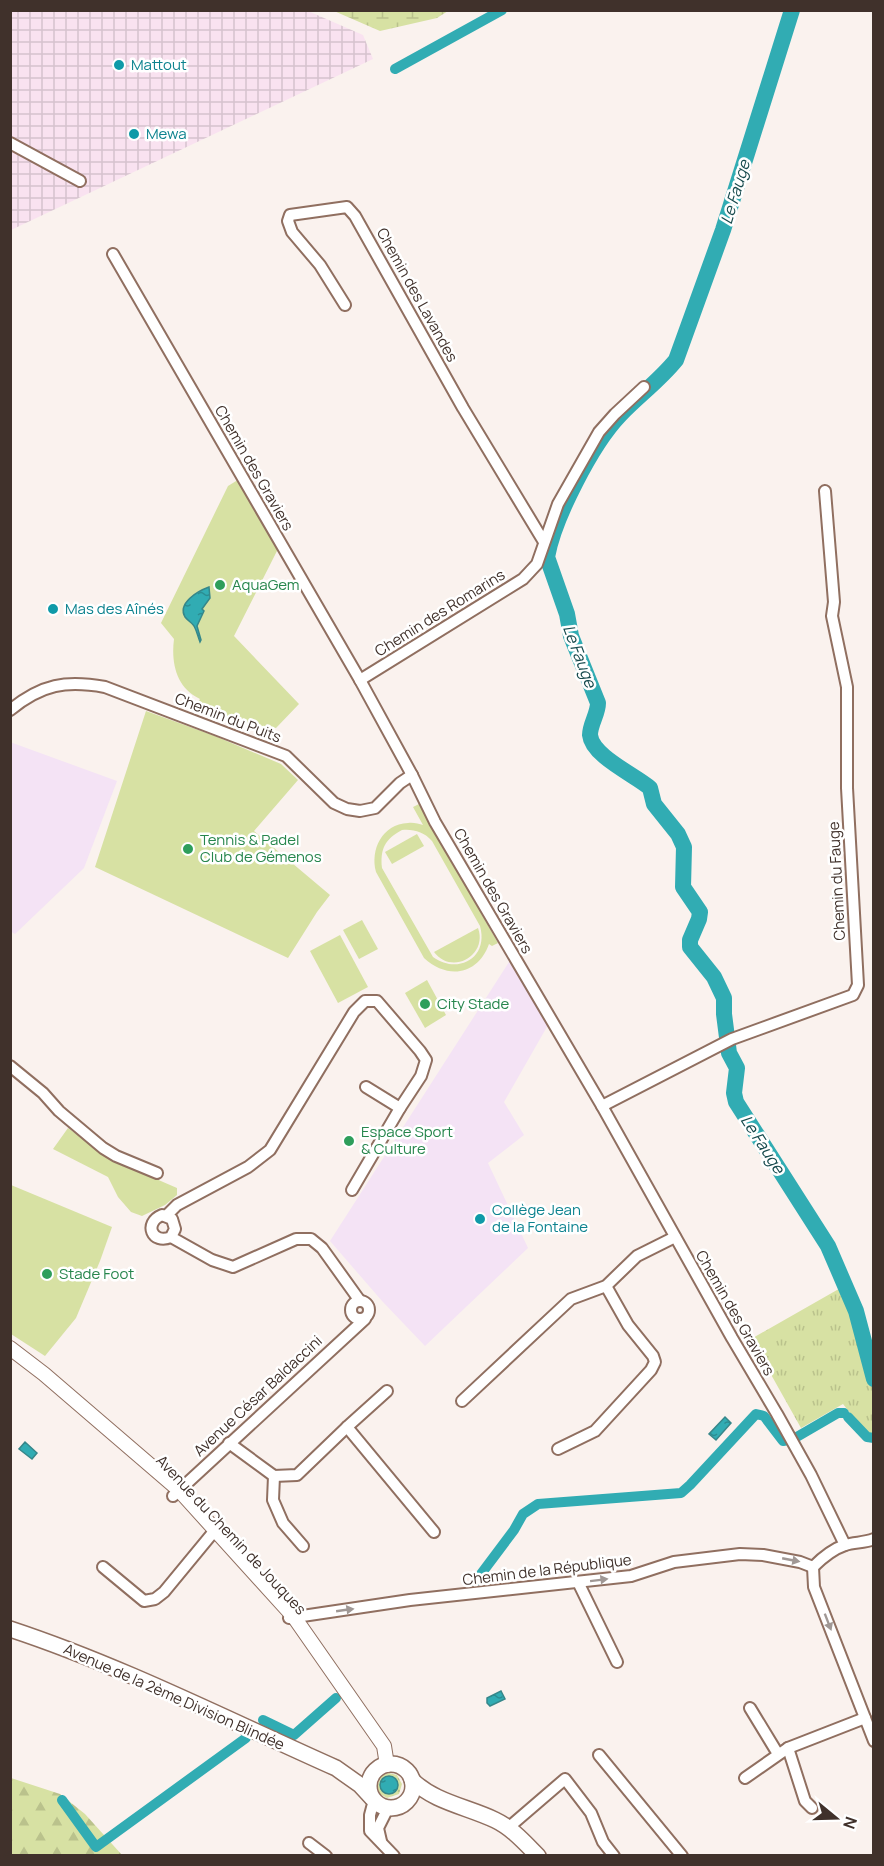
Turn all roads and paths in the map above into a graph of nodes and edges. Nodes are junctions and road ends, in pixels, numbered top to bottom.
1 (10, 143) edge
2 (80, 181) dead end
3 (113, 254) dead end
4 (345, 305) dead end
5 (644, 387) dead end
6 (825, 491) dead end
7 (544, 542) junction
8 (360, 680) junction
9 (10, 710) edge
10 (412, 775) junction
11 (10, 1066) edge
12 (366, 1088) dead end
13 (602, 1106) junction
14 (400, 1108) junction
15 (157, 1173) dead end
16 (352, 1190) dead end
17 (166, 1216) junction
18 (171, 1237) junction
19 (675, 1237) junction
20 (606, 1286) junction
21 (10, 1348) edge
22 (387, 1391) dead end
23 (462, 1401) dead end
24 (347, 1427) junction
25 (229, 1443) junction
26 (558, 1449) dead end
27 (274, 1476) junction
28 (176, 1493) junction
29 (434, 1532) dead end
30 (211, 1535) junction
31 (873, 1539) edge
32 (845, 1545) junction
33 (303, 1546) dead end
34 (103, 1567) dead end
35 (813, 1567) junction
36 (578, 1582) junction
37 (291, 1618) junction
38 (10, 1629) edge
39 (618, 1662) dead end
40 (750, 1708) dead end
41 (865, 1718) junction
42 (873, 1741) edge
43 (783, 1751) junction
44 (599, 1755) dead end
45 (336, 1768) junction
46 (381, 1768) junction
47 (745, 1778) dead end
48 (412, 1780) junction
49 (373, 1799) junction
50 (406, 1802) junction
51 (448, 1802) junction
52 (388, 1808) junction
53 (812, 1808) dead end
54 (508, 1828) junction
55 (381, 1842) junction
56 (309, 1843) dead end
57 (326, 1856) edge
58 (394, 1856) edge
59 (538, 1856) edge
60 (614, 1856) edge
61 (682, 1856) edge

1 - 2 street
3 - 8 street, Chemin des Graviers
4 - 7 street, Chemin des Lavandes
5 - 7 street, Chemin des Romarins
6 - 13 street, Chemin du Fauge
7 - 8 street, Chemin des Romarins
8 - 10 street, Chemin des Graviers
9 - 10 street, Chemin du Puits
10 - 13 street, Chemin des Graviers
11 - 15 street
12 - 14 street
13 - 19 street, Chemin des Graviers
14 - 16 street
14 - 17 street
17 - 18 street
17 - 18 street
18 - 25 street, Avenue César Baldaccini
19 - 20 street
19 - 32 street, Chemin des Graviers
20 - 23 street
20 - 26 street
21 - 28 main road, Avenue du Chemin de Jouques
22 - 24 street
24 - 27 street
24 - 29 street
25 - 27 street
25 - 28 street, Avenue César Baldaccini
27 - 33 street
28 - 30 main road, Avenue du Chemin de Jouques
28 - 37 main road, Avenue du Chemin de Jouques
30 - 34 street
30 - 37 main road, Avenue du Chemin de Jouques
31 - 32 street
32 - 35 street
36 -> 35 street, Chemin de la République
35 -> 41 street
37 -> 36 street, Chemin de la République
36 - 39 street
37 - 46 main road, Avenue du Chemin de Jouques
38 - 45 main road, Avenue de la 2ème Division Blindée
40 - 43 street
41 - 42 street
41 - 43 street
43 - 47 street
43 - 53 street
44 - 61 street
45 - 46 main road
45 - 49 main road
46 - 48 main road
46 - 49 main road
48 - 50 main road
48 - 51 main road
49 - 52 main road
49 - 55 street
50 - 51 main road
50 - 52 main road
51 - 54 main road
52 - 55 street
54 - 59 main road
54 - 60 street
55 - 58 street
56 - 57 street

